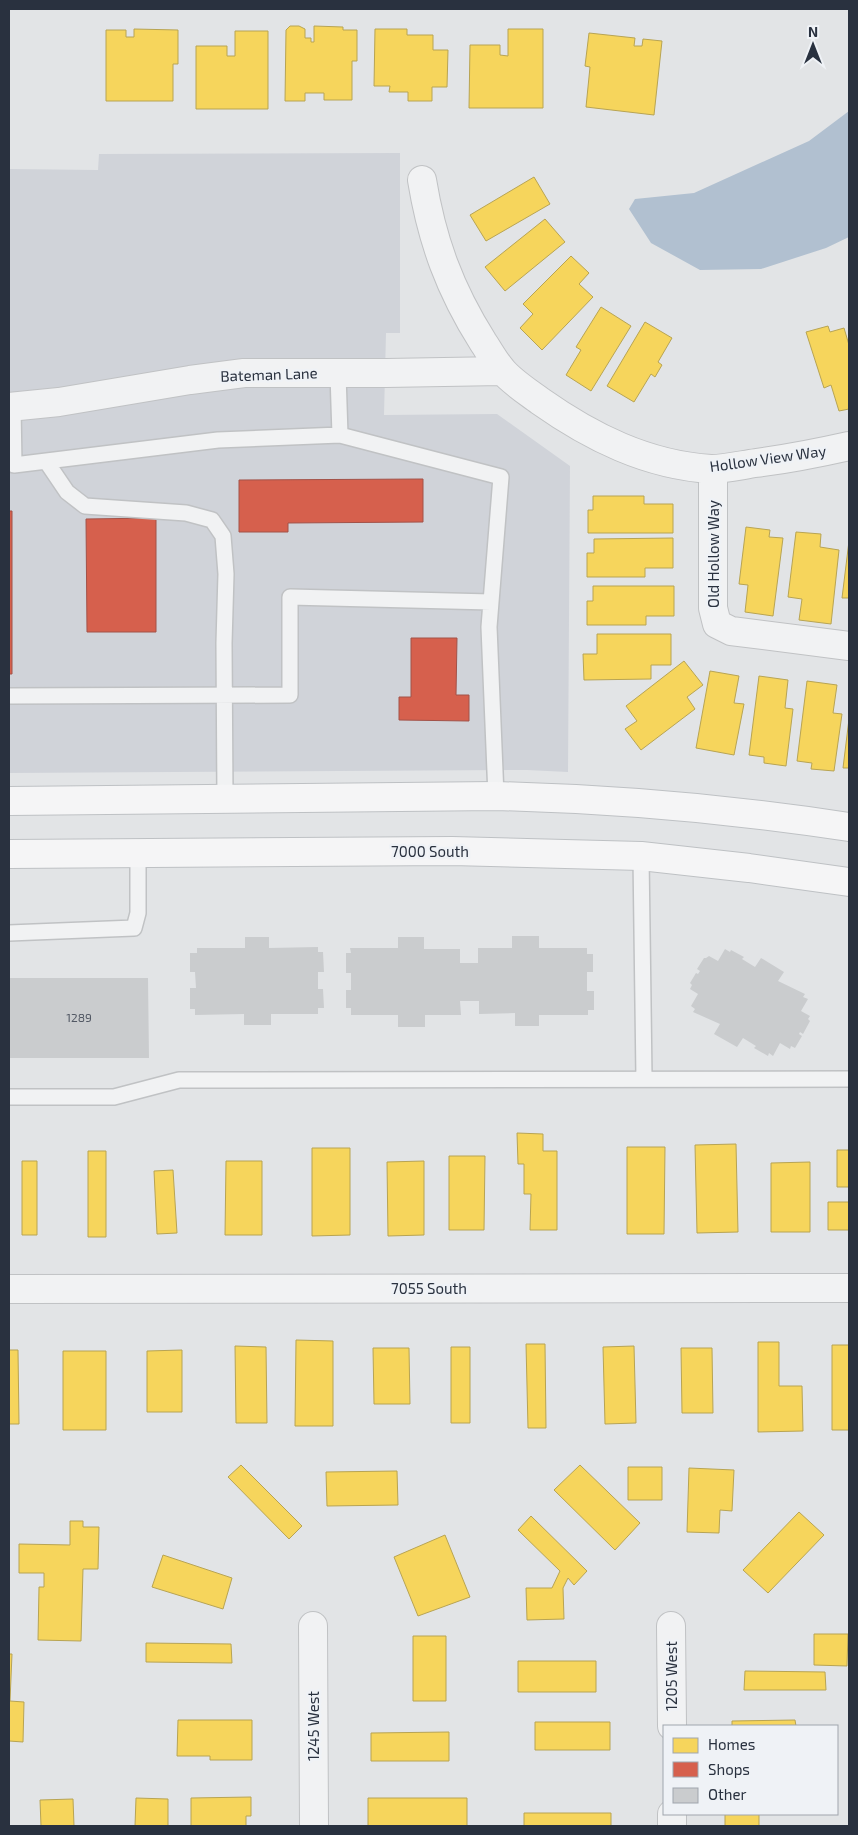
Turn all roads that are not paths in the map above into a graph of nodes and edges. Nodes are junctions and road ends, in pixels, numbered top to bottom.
1 (422, 180) dead end
2 (502, 370) junction
3 (338, 374) junction
4 (11, 407) edge
5 (340, 435) junction
6 (849, 446) edge
7 (46, 461) junction
8 (11, 467) edge
9 (713, 469) junction
10 (491, 602) junction
11 (849, 646) edge
12 (225, 694) junction
13 (9, 696) edge
14 (496, 796) junction
15 (226, 799) junction
16 (9, 801) edge
17 (849, 828) edge
18 (138, 853) junction
19 (9, 854) edge
20 (641, 856) junction
21 (849, 882) edge
22 (9, 933) edge
23 (644, 1078) junction
24 (849, 1079) edge
25 (9, 1097) edge
26 (849, 1288) edge
27 (9, 1289) edge
28 (313, 1626) dead end
29 (671, 1626) dead end
30 (672, 1725) edge
31 (314, 1826) edge

1 - 2 street, Hollow View Way
2 - 3 street, Bateman Lane
2 - 9 street, Hollow View Way
3 - 4 street, Bateman Lane
3 - 5 lane
4 - 8 lane
5 - 7 lane
5 - 10 lane
6 - 9 street, Hollow View Way
7 - 8 lane
7 - 12 lane
9 - 11 street, Old Hollow Way
10 - 12 lane
10 - 14 lane
12 - 13 lane
12 - 15 lane
14 - 15 main road
14 - 17 main road
15 - 16 main road
18 - 19 main road, 7000 South
18 - 20 main road, 7000 South
18 - 22 lane
20 - 21 main road, 7000 South
20 - 23 lane
23 - 24 lane
23 - 25 lane
26 - 27 street, 7055 South
28 - 31 street, 1245 West
29 - 30 street, 1205 West

